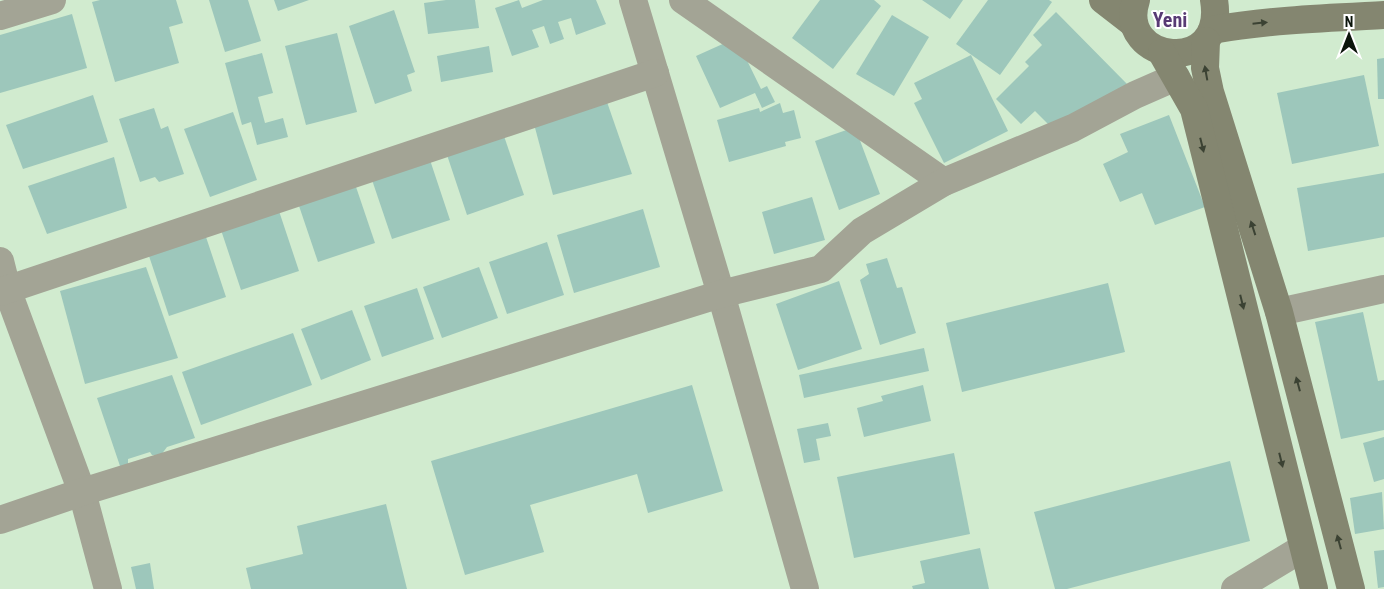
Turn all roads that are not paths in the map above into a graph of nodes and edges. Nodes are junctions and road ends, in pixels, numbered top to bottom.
1 (52, 0) edge
2 (633, 0) edge
3 (683, 0) edge
4 (1103, 0) edge
5 (1214, 0) edge
6 (1135, 12) edge
7 (1384, 15) edge
8 (0, 16) edge
9 (1209, 36) junction
10 (1162, 52) junction
11 (655, 72) junction
12 (1176, 77) junction
13 (944, 182) junction
14 (0, 261) edge
15 (1384, 289) edge
16 (4, 290) edge
17 (721, 294) junction
18 (1279, 312) junction
19 (82, 492) junction
20 (0, 520) edge
21 (1303, 548) junction
22 (108, 589) edge
23 (805, 589) edge
24 (1235, 589) edge
25 (1314, 589) edge
26 (1351, 589) edge

1 - 8 street
2 - 11 street
3 - 13 street
4 - 6 street
5 - 9 street
6 - 10 street
9 -> 7 street
9 - 10 street
18 -> 9 street
10 - 12 street
11 - 16 street
11 - 17 street
12 - 13 street
12 -> 21 street
13 - 17 street
14 - 16 street
15 - 18 street
16 - 19 street
17 - 19 street
17 - 23 street
26 -> 18 street
19 - 20 street
19 - 22 street
21 - 24 street
21 - 25 street

